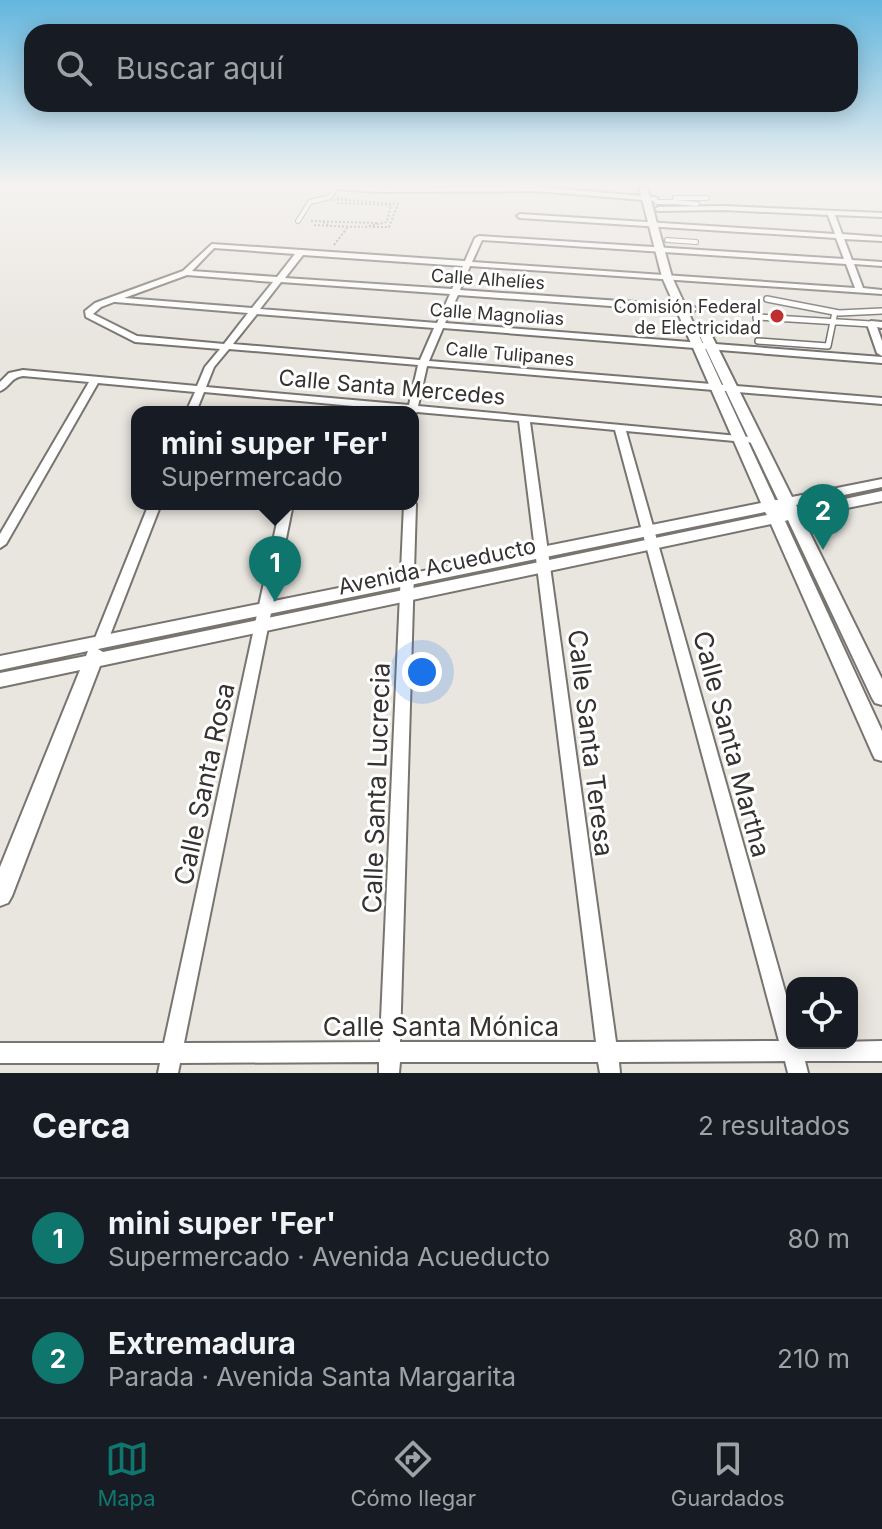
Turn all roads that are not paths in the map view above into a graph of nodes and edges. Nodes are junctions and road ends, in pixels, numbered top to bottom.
1 (662, 237) edge
2 (839, 237) edge
3 (854, 237) edge
4 (882, 239) edge
5 (696, 242) dead end
6 (666, 247) junction
7 (301, 252) junction
8 (849, 262) junction
9 (466, 263) junction
10 (882, 264) edge
11 (186, 273) junction
12 (673, 278) junction
13 (278, 280) junction
14 (860, 291) junction
15 (453, 292) junction
16 (882, 292) edge
17 (767, 299) dead end
18 (110, 300) junction
19 (687, 309) junction
20 (254, 311) junction
21 (882, 311) edge
22 (835, 312) junction
23 (834, 323) junction
24 (877, 324) edge
25 (439, 325) junction
26 (757, 325) dead end
27 (758, 341) dead end
28 (226, 346) junction
29 (704, 346) junction
30 (882, 353) edge
31 (882, 360) edge
32 (423, 363) junction
33 (95, 380) junction
34 (0, 388) edge
35 (723, 388) junction
36 (200, 389) junction
37 (308, 399) junction
38 (882, 401) edge
39 (193, 406) edge
40 (307, 406) edge
41 (374, 406) edge
42 (413, 406) edge
43 (419, 411) edge
44 (524, 419) junction
45 (620, 428) junction
46 (748, 439) junction
47 (882, 483) edge
48 (882, 496) edge
49 (153, 510) edge
50 (286, 510) edge
51 (410, 510) edge
52 (781, 510) junction
53 (651, 537) junction
54 (0, 544) edge
55 (543, 560) junction
56 (408, 587) junction
57 (263, 617) junction
58 (96, 652) junction
59 (0, 663) edge
60 (878, 670) edge
61 (846, 673) junction
62 (0, 680) edge
63 (855, 692) junction
64 (881, 694) edge
65 (882, 753) edge
66 (0, 896) edge
67 (792, 1051) junction
68 (882, 1051) edge
69 (607, 1052) junction
70 (0, 1053) edge
71 (170, 1063) edge
72 (389, 1063) edge
73 (610, 1073) edge
74 (798, 1073) edge

1 - 6 main road
2 - 8 street
3 - 4 street
5 - 6 lane
6 - 8 street
6 - 9 street
6 - 12 main road
7 - 9 street
7 - 11 street
7 - 13 street
8 - 10 street
8 - 14 street
9 - 12 street
9 - 15 street
11 - 13 street, Calle Alhelíes
11 - 18 street
12 - 14 street
12 - 19 main road
13 - 15 street, Calle Alhelíes
13 - 20 street
14 - 16 street
15 - 19 street, Calle Alhelíes
15 - 25 street
17 - 22 lane
18 - 20 street, Calle Magnolias
18 - 28 street, Calle Tulipanes
19 - 29 main road
20 - 25 street, Calle Magnolias
20 - 28 street
21 - 22 lane
22 - 23 lane
23 - 24 lane
23 - 26 lane
23 - 27 lane
24 - 30 street
25 - 29 street, Calle Magnolias
25 - 32 street
28 - 32 street, Calle Tulipanes
28 - 36 street
29 - 31 street, Calle Magnolias
29 - 35 main road
32 - 35 street, Calle Tulipanes
32 - 42 street
33 - 34 street, Calle Santa Mercedes
33 - 36 street, Calle Santa Mercedes
33 - 54 street
35 - 38 street, Calle Tulipanes
35 - 46 main road
36 - 37 street, Calle Santa Mercedes
36 - 39 street
37 - 40 street
37 - 41 street, Calle Santa Mercedes
43 - 44 street, Calle Santa Mercedes
44 - 45 street, Calle Santa Mercedes
44 - 55 street, Calle Santa Teresa
45 - 46 street, Calle Santa Mercedes
45 - 53 street, Calle Santa Martha
46 - 52 main road
47 - 52 main road, Avenida Acueducto
48 - 52 main road, Avenida Acueducto
49 - 58 street
50 - 57 street, Calle Santa Rosa
51 - 56 street, Calle Santa Lucrecia
52 - 53 main road, Avenida Acueducto
52 - 60 main road
52 - 61 main road
53 - 55 main road, Avenida Acueducto
53 - 67 street, Calle Santa Martha
55 - 56 main road, Avenida Acueducto
55 - 69 street, Calle Santa Teresa
56 - 57 main road, Avenida Acueducto
56 - 72 street, Calle Santa Lucrecia
57 - 58 main road, Avenida Acueducto
57 - 71 street, Calle Santa Rosa
58 - 59 main road, Avenida Acueducto
58 - 62 main road, Avenida Acueducto
58 - 66 main road
60 - 61 street
60 - 64 main road
61 - 63 main road
63 - 64 street
63 - 65 main road
67 - 68 street, Calle Santa Mónica
67 - 69 street, Calle Santa Mónica
67 - 74 street, Calle Santa Martha
69 - 72 street, Calle Santa Mónica
69 - 73 street, Calle Santa Teresa
70 - 71 street, Calle Santa Mónica
71 - 72 street, Calle Santa Mónica

